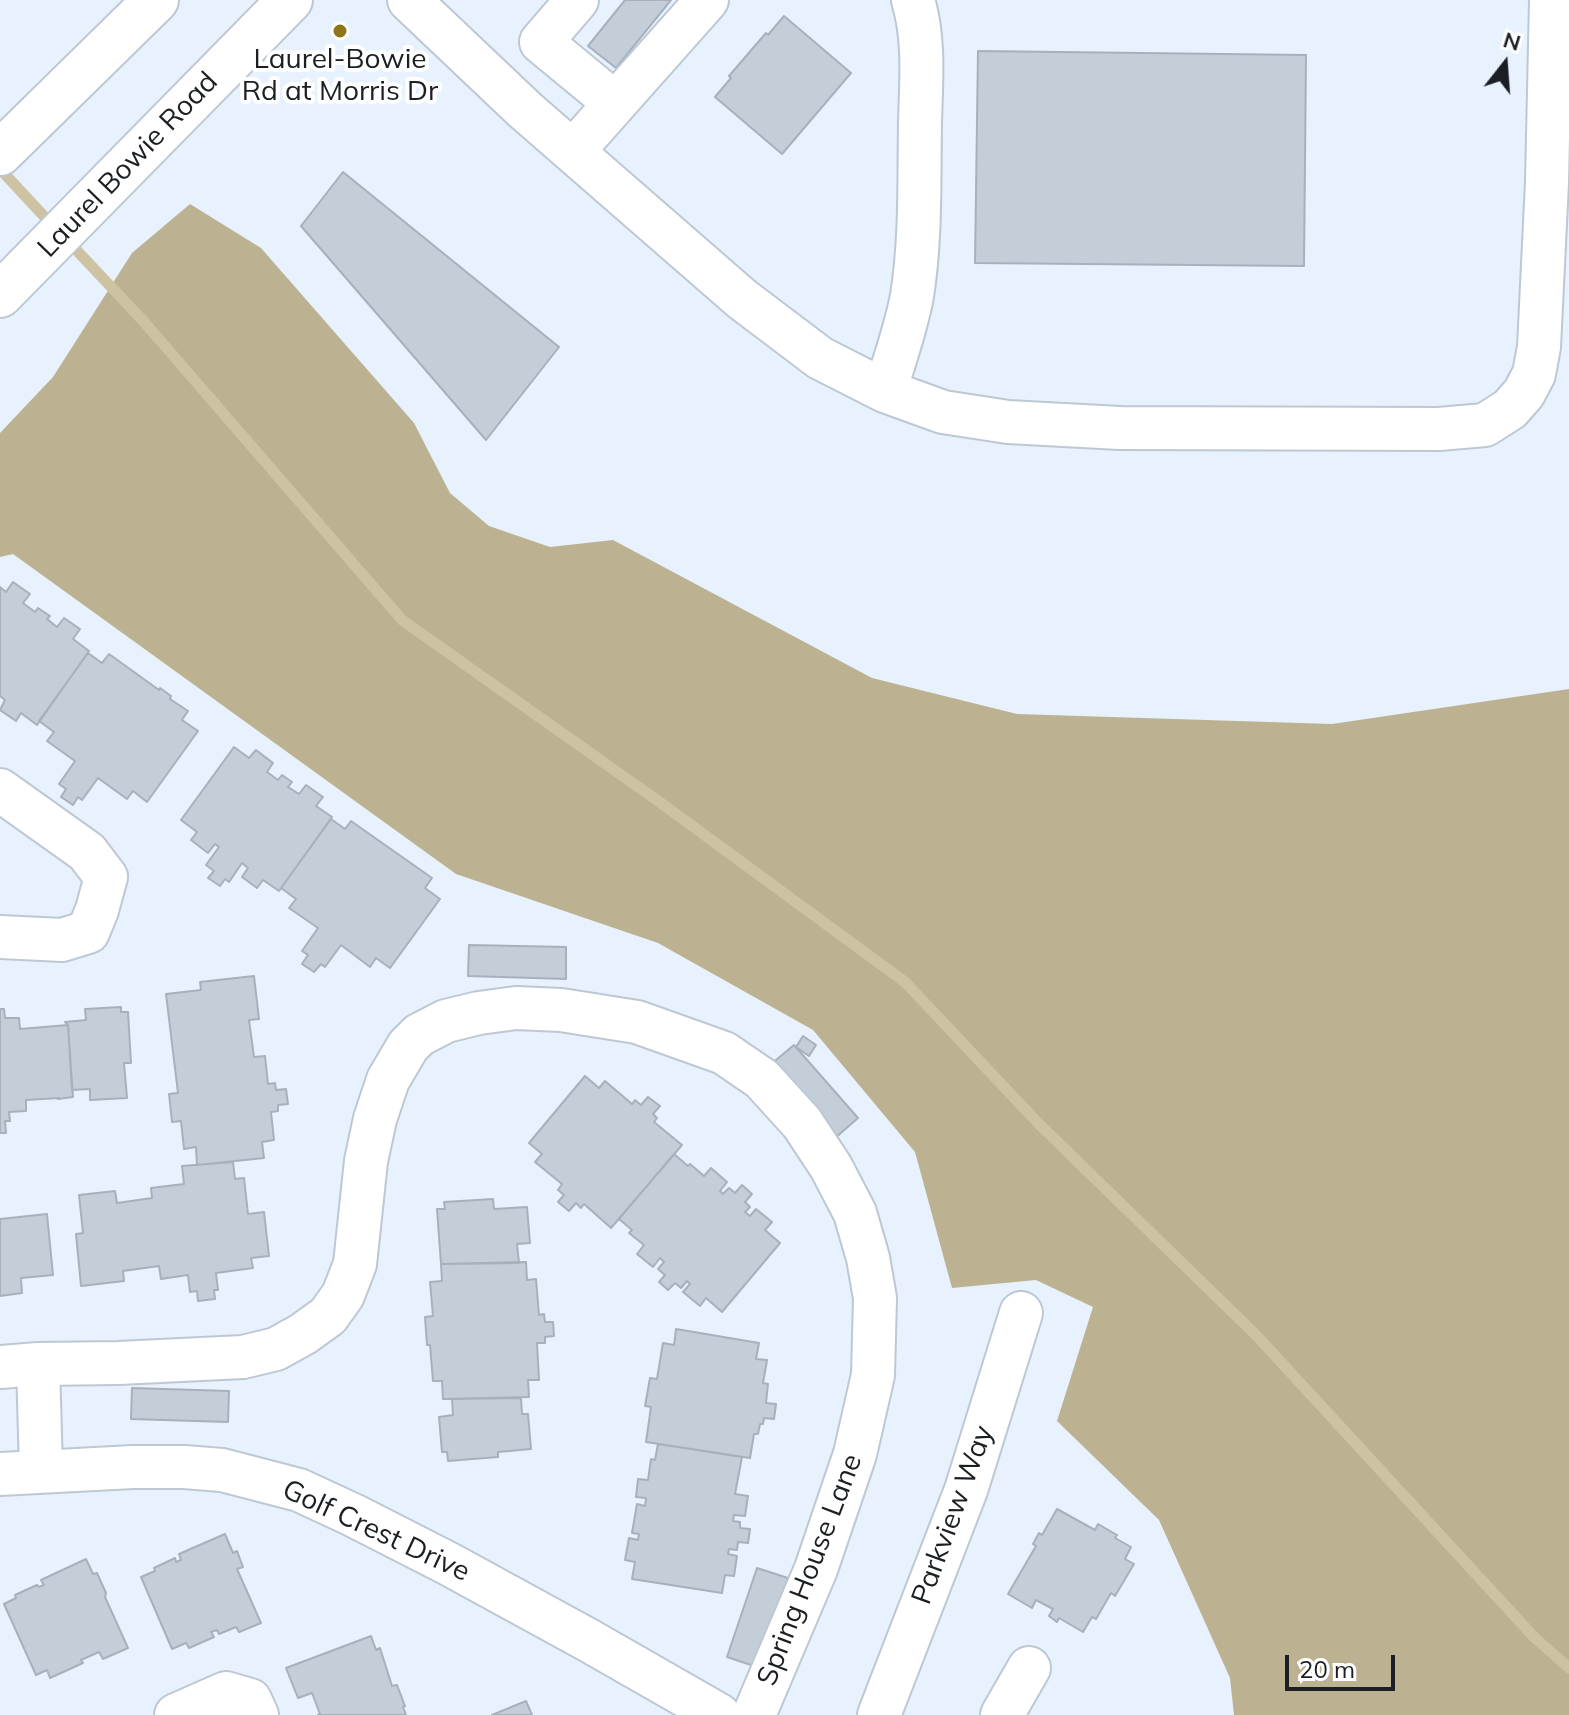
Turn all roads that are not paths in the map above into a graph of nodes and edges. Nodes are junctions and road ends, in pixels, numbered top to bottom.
1 (156, 0) edge
2 (290, 0) edge
3 (409, 0) edge
4 (577, 0) edge
5 (707, 0) edge
6 (913, 0) edge
7 (1551, 0) edge
8 (615, 103) junction
9 (2, 151) edge
10 (573, 151) junction
11 (9, 286) edge
12 (885, 391) junction
13 (0, 790) edge
14 (0, 937) edge
15 (1021, 1313) dead end
16 (19, 1365) edge
17 (41, 1471) junction
18 (0, 1474) edge
19 (1029, 1668) dead end
20 (176, 1715) edge
21 (257, 1715) edge
22 (719, 1715) edge
23 (754, 1715) edge
24 (879, 1715) edge
25 (1002, 1715) edge

1 - 9 main road
2 - 11 main road, Laurel Bowie Road
3 - 10 street
4 - 8 street
5 - 8 street
6 - 12 street
7 - 12 street
8 - 10 street
10 - 12 street
13 - 14 street
15 - 24 street, Parkview Way
16 - 17 street, Spring House Lane
16 - 23 street, Spring House Lane
17 - 18 street, Golf Crest Drive
17 - 22 street, Golf Crest Drive
19 - 25 street
20 - 21 street

